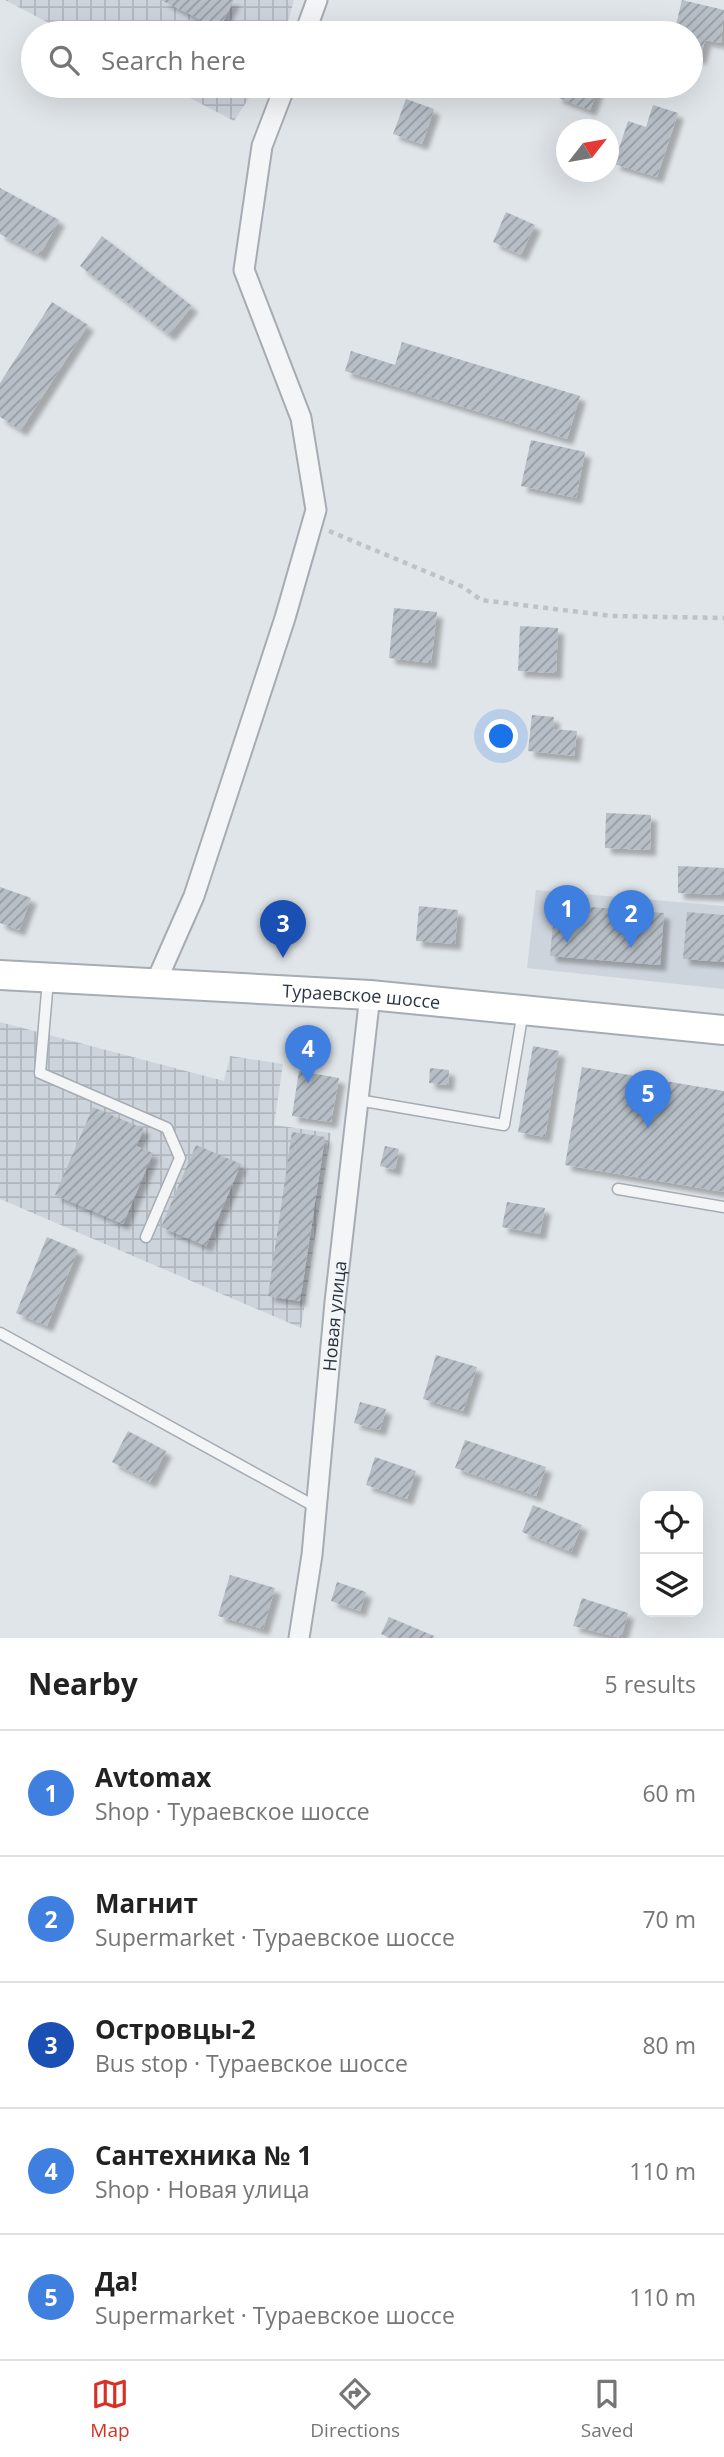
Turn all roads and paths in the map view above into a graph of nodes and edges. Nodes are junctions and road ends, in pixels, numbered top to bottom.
1 (317, 0) edge
2 (309, 21) edge
3 (280, 98) edge
4 (312, 524) junction
5 (724, 618) edge
6 (0, 975) edge
7 (48, 979) junction
8 (156, 982) junction
9 (370, 995) junction
10 (523, 1010) junction
11 (724, 1030) edge
12 (358, 1100) junction
13 (618, 1189) dead end
14 (724, 1207) edge
15 (146, 1237) dead end
16 (0, 1333) edge
17 (316, 1507) junction
18 (299, 1638) edge

1 - 2 street
3 - 4 street
4 - 5 path
4 - 8 street
6 - 7 main road, Тураевское шоссе
7 - 8 main road, Тураевское шоссе
7 - 15 lane
8 - 9 main road, Тураевское шоссе
9 - 10 main road, Тураевское шоссе
9 - 12 street, Новая улица
10 - 11 main road, Тураевское шоссе
10 - 12 lane
12 - 17 street, Новая улица
13 - 14 lane
16 - 17 lane
17 - 18 street, Новая улица

